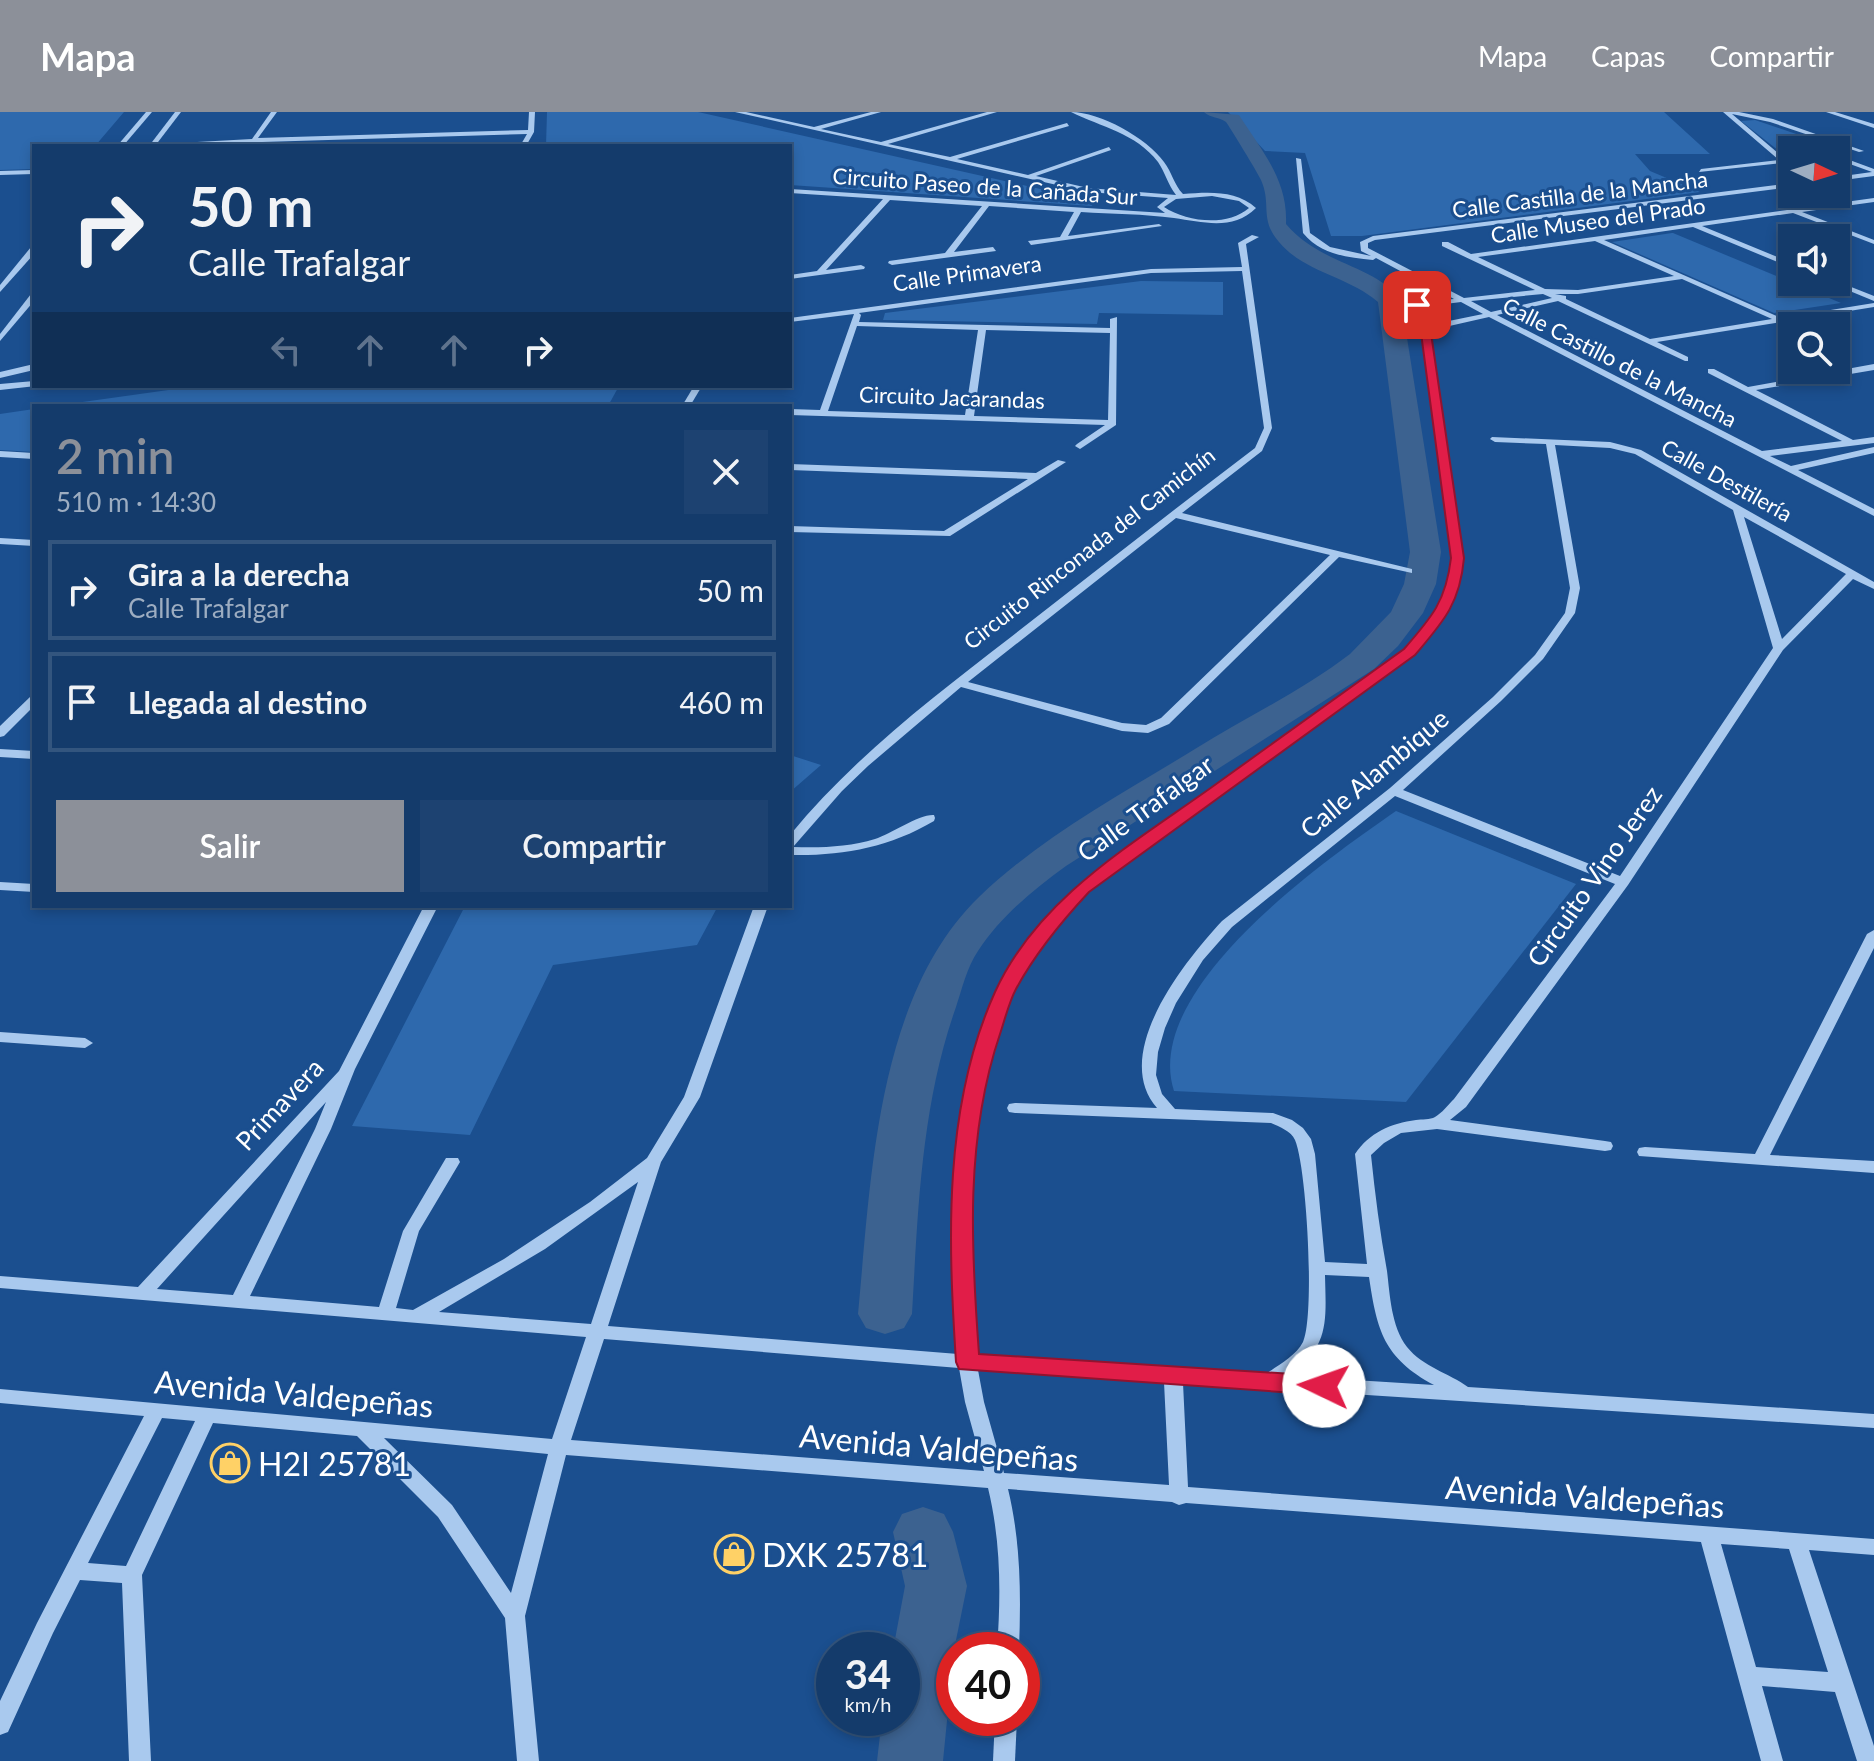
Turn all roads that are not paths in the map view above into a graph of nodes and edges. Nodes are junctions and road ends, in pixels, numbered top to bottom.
1 (149, 112) edge
2 (178, 112) edge
3 (274, 112) edge
4 (532, 112) edge
5 (738, 112) edge
6 (760, 112) edge
7 (878, 112) edge
8 (994, 112) edge
9 (1074, 112) edge
10 (1728, 112) edge
11 (1829, 112) edge
12 (750, 115) junction
13 (1067, 125) dead end
14 (1874, 126) edge
15 (814, 129) junction
16 (531, 132) junction
17 (254, 140) junction
18 (200, 142) dead end
19 (122, 144) edge
20 (154, 144) edge
21 (524, 144) edge
22 (882, 144) junction
23 (1109, 149) dead end
24 (1874, 149) edge
25 (1861, 151) junction
26 (1778, 152) edge
27 (1850, 153) edge
28 (949, 159) junction
29 (1298, 159) dead end
30 (1778, 161) edge
31 (1850, 162) edge
32 (1701, 171) dead end
33 (32, 172) edge
34 (1874, 172) edge
35 (0, 173) edge
36 (1850, 173) edge
37 (1858, 176) junction
38 (1027, 177) junction
39 (1850, 177) edge
40 (1778, 187) edge
41 (1088, 190) junction
42 (792, 192) edge
43 (1177, 196) junction
44 (889, 197) junction
45 (1874, 200) edge
46 (988, 203) junction
47 (1079, 209) junction
48 (1094, 210) junction
49 (1794, 212) junction
50 (1178, 217) junction
51 (1159, 226) dead end
52 (1694, 226) junction
53 (1255, 237) dead end
54 (1063, 238) junction
55 (1596, 239) junction
56 (1874, 242) edge
57 (1031, 243) dead end
58 (1445, 244) dead end
59 (993, 249) dead end
60 (32, 251) edge
61 (948, 255) junction
62 (1470, 256) junction
63 (1378, 258) junction
64 (1778, 260) edge
65 (892, 263) dead end
66 (861, 267) dead end
67 (820, 272) junction
68 (1244, 273) junction
69 (1408, 273) junction
70 (792, 277) edge
71 (1682, 277) junction
72 (0, 290) edge
73 (1546, 291) junction
74 (1850, 291) edge
75 (1578, 292) junction
76 (32, 299) edge
77 (1562, 299) junction
78 (1459, 300) junction
79 (1874, 302) edge
80 (1417, 305) junction
81 (859, 310) junction
82 (1822, 312) edge
83 (1489, 315) junction
84 (1114, 319) dead end
85 (1778, 319) edge
86 (792, 320) edge
87 (1778, 320) edge
88 (0, 322) edge
89 (14, 322) junction
90 (854, 324) junction
91 (982, 327) junction
92 (1114, 331) junction
93 (1426, 333) junction
94 (0, 339) edge
95 (1650, 341) junction
96 (1685, 359) dead end
97 (32, 367) edge
98 (1874, 367) edge
99 (1711, 371) dead end
100 (0, 375) edge
101 (32, 384) edge
102 (0, 387) edge
103 (1749, 389) junction
104 (792, 412) edge
105 (823, 413) junction
106 (969, 418) junction
107 (1112, 423) junction
108 (1495, 439) dead end
109 (1874, 440) edge
110 (1550, 441) junction
111 (1849, 441) junction
112 (1080, 446) dead end
113 (1873, 451) edge
114 (0, 454) edge
115 (1762, 454) junction
116 (32, 456) edge
117 (1061, 462) dead end
118 (792, 467) edge
119 (1790, 469) junction
120 (1036, 476) junction
121 (1737, 508) junction
122 (1874, 513) edge
123 (1174, 514) junction
124 (792, 529) edge
125 (0, 541) edge
126 (32, 543) edge
127 (1337, 554) junction
128 (1408, 571) dead end
129 (1852, 574) junction
130 (1874, 586) edge
131 (1779, 648) junction
132 (959, 683) junction
133 (32, 701) edge
134 (0, 733) edge
135 (0, 753) edge
136 (32, 755) edge
137 (1394, 791) junction
138 (929, 818) dead end
139 (792, 841) edge
140 (792, 851) edge
141 (1623, 882) junction
142 (0, 886) edge
143 (32, 888) edge
144 (430, 908) edge
145 (760, 908) edge
146 (1874, 934) edge
147 (0, 1037) edge
148 (85, 1043) dead end
149 (347, 1069) junction
150 (1015, 1108) dead end
151 (1170, 1113) junction
152 (1437, 1124) junction
153 (1605, 1146) dead end
154 (1645, 1152) dead end
155 (1760, 1159) junction
156 (452, 1162) dead end
157 (653, 1162) junction
158 (1874, 1167) edge
159 (1316, 1268) junction
160 (1378, 1271) junction
161 (0, 1282) edge
162 (143, 1293) junction
163 (239, 1300) junction
164 (386, 1313) junction
165 (418, 1315) junction
166 (597, 1333) junction
167 (967, 1362) junction
168 (1173, 1377) junction
169 (1268, 1383) junction
170 (1465, 1393) junction
171 (0, 1396) edge
172 (157, 1410) junction
173 (207, 1416) junction
174 (1874, 1421) edge
175 (362, 1429) junction
176 (559, 1447) junction
177 (993, 1481) junction
178 (1179, 1497) junction
179 (1709, 1535) junction
180 (1796, 1541) junction
181 (1874, 1547) edge
182 (73, 1571) junction
183 (132, 1575) junction
184 (515, 1616) junction
185 (1009, 1632) edge
186 (1749, 1676) junction
187 (1843, 1683) junction
188 (0, 1725) edge
189 (1005, 1736) edge
190 (140, 1761) edge
191 (528, 1761) edge
192 (1004, 1761) edge
193 (1772, 1761) edge
194 (1868, 1761) edge

1 - 19 street
2 - 20 street
3 - 17 street
4 - 16 street
5 - 12 street
6 - 12 street
7 - 15 street
8 - 22 street
9 - 43 street
10 - 25 street
10 - 26 street
11 - 14 street
12 - 15 street
13 - 28 street
15 - 22 street
16 - 17 street
16 - 21 street
17 - 18 street
22 - 28 street
23 - 38 street
24 - 25 street
25 - 27 street
28 - 38 street
29 - 63 street
30 - 32 street
31 - 34 street
33 - 35 street
34 - 37 street
36 - 37 street
37 - 39 street
38 - 41 street
40 - 63 street, Calle Castilla de la Mancha
41 - 43 street
41 - 48 street
42 - 44 street, Circuito Paseo de la Cañada Sur
43 - 50 street
43 - 50 street, Circuito Paseo de la Cañada Sur
44 - 46 street, Circuito Paseo de la Cañada Sur
44 - 67 street
45 - 49 street, Calle Museo del Prado
46 - 47 street, Circuito Paseo de la Cañada Sur
46 - 61 street
47 - 48 street, Circuito Paseo de la Cañada Sur
47 - 54 street
48 - 50 street, Circuito Paseo de la Cañada Sur
49 - 52 street, Calle Museo del Prado
49 - 56 street
51 - 54 street
52 - 55 street, Calle Museo del Prado
52 - 64 street
53 - 68 street, Circuito Rinconada del Camichín
54 - 57 street
55 - 62 street, Calle Museo del Prado
55 - 71 street
58 - 62 street
59 - 61 street
60 - 72 street
61 - 65 street
62 - 73 street
63 - 69 street, Calle Castillo de la Mancha
66 - 67 street
67 - 70 street
68 - 81 street, Calle Primavera
68 - 123 street, Circuito Rinconada del Camichín
69 - 78 street, Calle Castillo de la Mancha
69 - 80 street, Calle Trafalgar
71 - 75 street
71 - 85 street
73 - 75 street
73 - 77 street
73 - 78 street
74 - 79 street
75 - 77 street
76 - 89 street
77 - 83 street
77 - 95 street
78 - 80 street
78 - 83 street, Calle Castillo de la Mancha
79 - 82 street
80 - 93 street, Calle Trafalgar
81 - 86 street, Calle Primavera
81 - 90 street
83 - 93 street
83 - 115 street, Calle Castillo de la Mancha
84 - 92 street
87 - 95 street
88 - 89 street
89 - 94 street
90 - 91 street
90 - 105 street
91 - 92 street
91 - 106 street
92 - 107 street
93 - 167 street, Calle Trafalgar
95 - 96 street
97 - 100 street
98 - 103 street
99 - 103 street
101 - 102 street
103 - 111 street
104 - 105 street, Circuito Jacarandas
105 - 106 street, Circuito Jacarandas
106 - 107 street, Circuito Jacarandas
107 - 112 street
108 - 110 street, Calle Destilería
109 - 111 street
110 - 121 street, Calle Destilería
110 - 137 street, Calle Alambique
111 - 115 street
113 - 119 street
114 - 116 street
115 - 119 street, Calle Castillo de la Mancha
117 - 120 street
118 - 120 street
119 - 122 street, Calle Castillo de la Mancha
120 - 124 street
121 - 129 street, Calle Destilería
121 - 131 street
123 - 127 street
123 - 132 street, Circuito Rinconada del Camichín
125 - 126 street
127 - 128 street
127 - 132 street
129 - 130 street, Calle Destilería
129 - 131 street, Circuito Vino Jerez
131 - 141 street, Circuito Vino Jerez
132 - 139 street, Circuito Rinconada del Camichín
133 - 134 street
135 - 136 street
137 - 141 street
137 - 151 street, Calle Alambique
138 - 140 street
141 - 152 street, Circuito Vino Jerez
142 - 143 street
144 - 149 street
145 - 157 street
146 - 155 street
147 - 148 street
149 - 162 street, Primavera
149 - 163 street, Primavera
150 - 151 street
151 - 159 street
152 - 153 street
152 - 160 street
154 - 155 street
155 - 158 street
156 - 164 street
157 - 165 street
157 - 166 street
159 - 160 street
159 - 169 street
160 - 170 street
161 - 162 street
162 - 163 street
163 - 164 street
164 - 165 street
165 - 166 street
166 - 167 street
166 - 176 street
167 - 168 street
167 - 177 street, Calle Trafalgar
168 - 169 street
168 - 178 street
169 - 170 street
170 - 174 street
171 - 172 street, Avenida Valdepeñas
172 - 173 street, Avenida Valdepeñas
172 - 182 street
173 - 175 street, Avenida Valdepeñas
173 - 183 street
175 - 176 street, Avenida Valdepeñas
175 - 184 street
176 - 177 street, Avenida Valdepeñas
176 - 184 street
177 - 178 street, Avenida Valdepeñas
177 - 185 street, Calle Trafalgar
178 - 179 street, Avenida Valdepeñas
179 - 180 street, Avenida Valdepeñas
179 - 186 street
180 - 181 street, Avenida Valdepeñas
180 - 187 street
182 - 183 street
182 - 188 street
183 - 190 street
184 - 191 street
186 - 187 street
186 - 193 street
187 - 194 street
189 - 192 street

